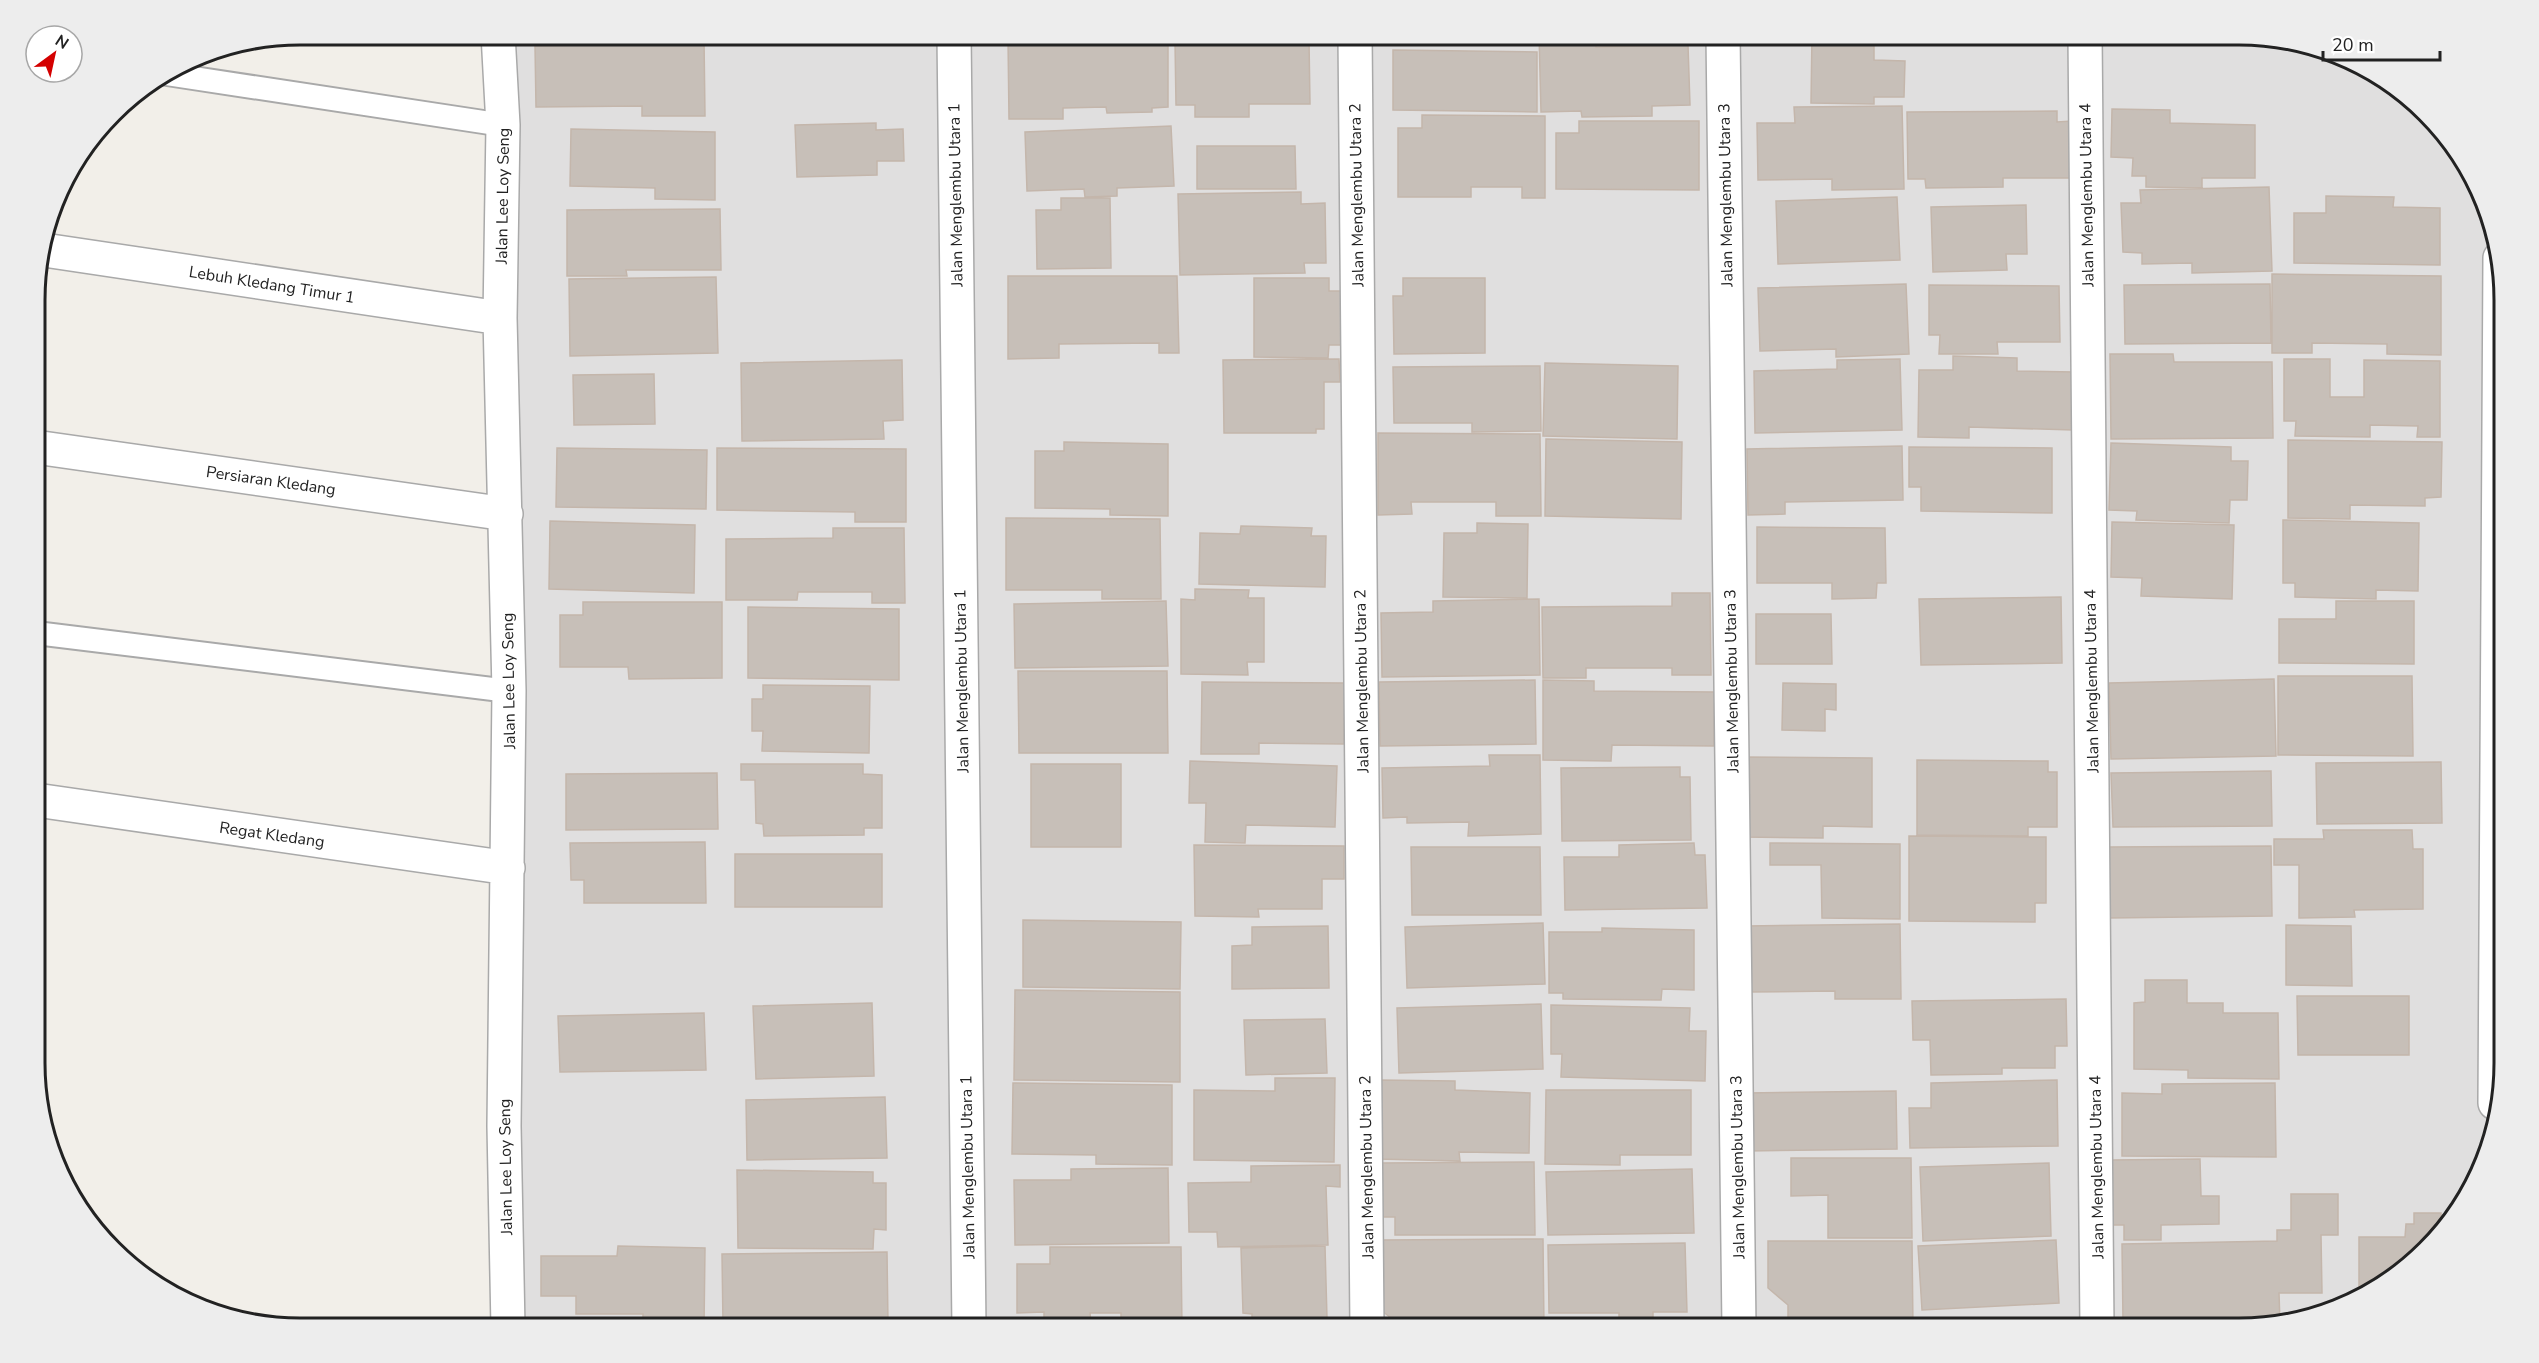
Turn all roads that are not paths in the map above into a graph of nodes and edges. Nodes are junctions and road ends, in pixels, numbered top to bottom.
1 (499, 45) edge
2 (954, 45) edge
3 (1355, 45) edge
4 (1723, 45) edge
5 (2085, 45) edge
6 (178, 76) edge
7 (503, 125) junction
8 (50, 251) edge
9 (500, 318) junction
10 (45, 448) edge
11 (506, 514) junction
12 (45, 634) edge
13 (509, 691) junction
14 (45, 801) edge
15 (508, 868) junction
16 (508, 1318) edge
17 (969, 1318) edge
18 (1367, 1318) edge
19 (1739, 1318) edge
20 (2097, 1318) edge

1 - 7 street, Jalan Lee Loy Seng
2 - 17 street, Jalan Menglembu Utara 1
3 - 18 street, Jalan Menglembu Utara 2
4 - 19 street, Jalan Menglembu Utara 3
5 - 20 street, Jalan Menglembu Utara 4
6 - 7 lane
7 - 9 street, Jalan Lee Loy Seng
8 - 9 street, Lebuh Kledang Timur 1
9 - 11 street, Jalan Lee Loy Seng
10 - 11 street, Persiaran Kledang
11 - 13 street, Jalan Lee Loy Seng
12 - 13 lane
13 - 15 street, Jalan Lee Loy Seng
14 - 15 street, Regat Kledang
15 - 16 street, Jalan Lee Loy Seng

